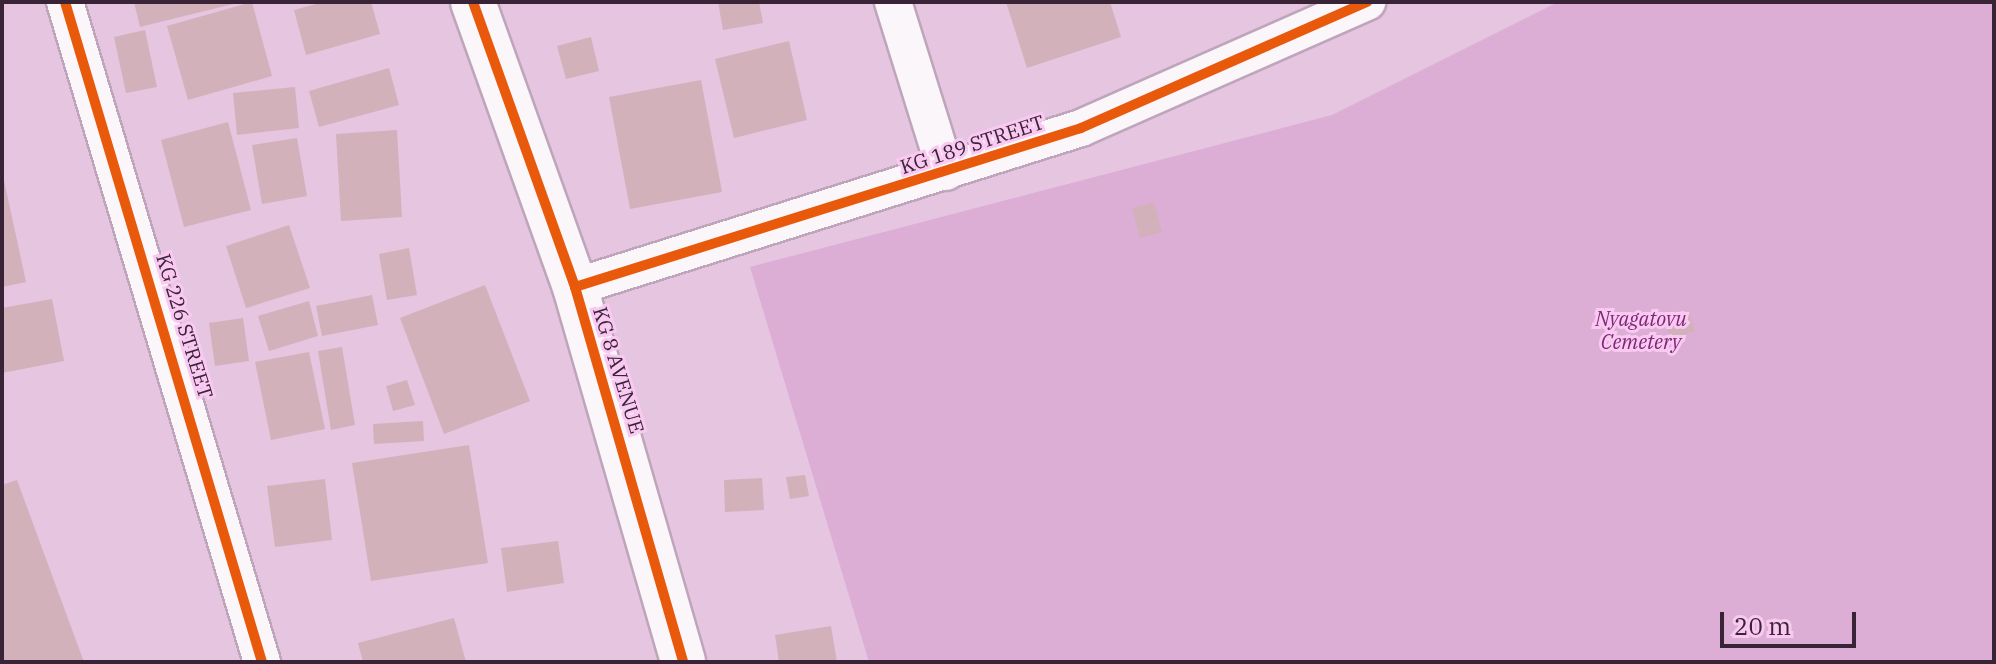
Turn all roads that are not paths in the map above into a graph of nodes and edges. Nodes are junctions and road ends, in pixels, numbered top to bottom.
1 (65, 2) edge
2 (473, 2) edge
3 (893, 2) edge
4 (1367, 2) edge
5 (946, 172) junction
6 (575, 287) junction
7 (262, 662) edge
8 (683, 662) edge

1 - 7 street, KG 226 STREET
2 - 6 street, KG 8 AVENUE
3 - 5 street
4 - 5 street, KG 189 STREET
5 - 6 street, KG 189 STREET
6 - 8 street, KG 8 AVENUE

